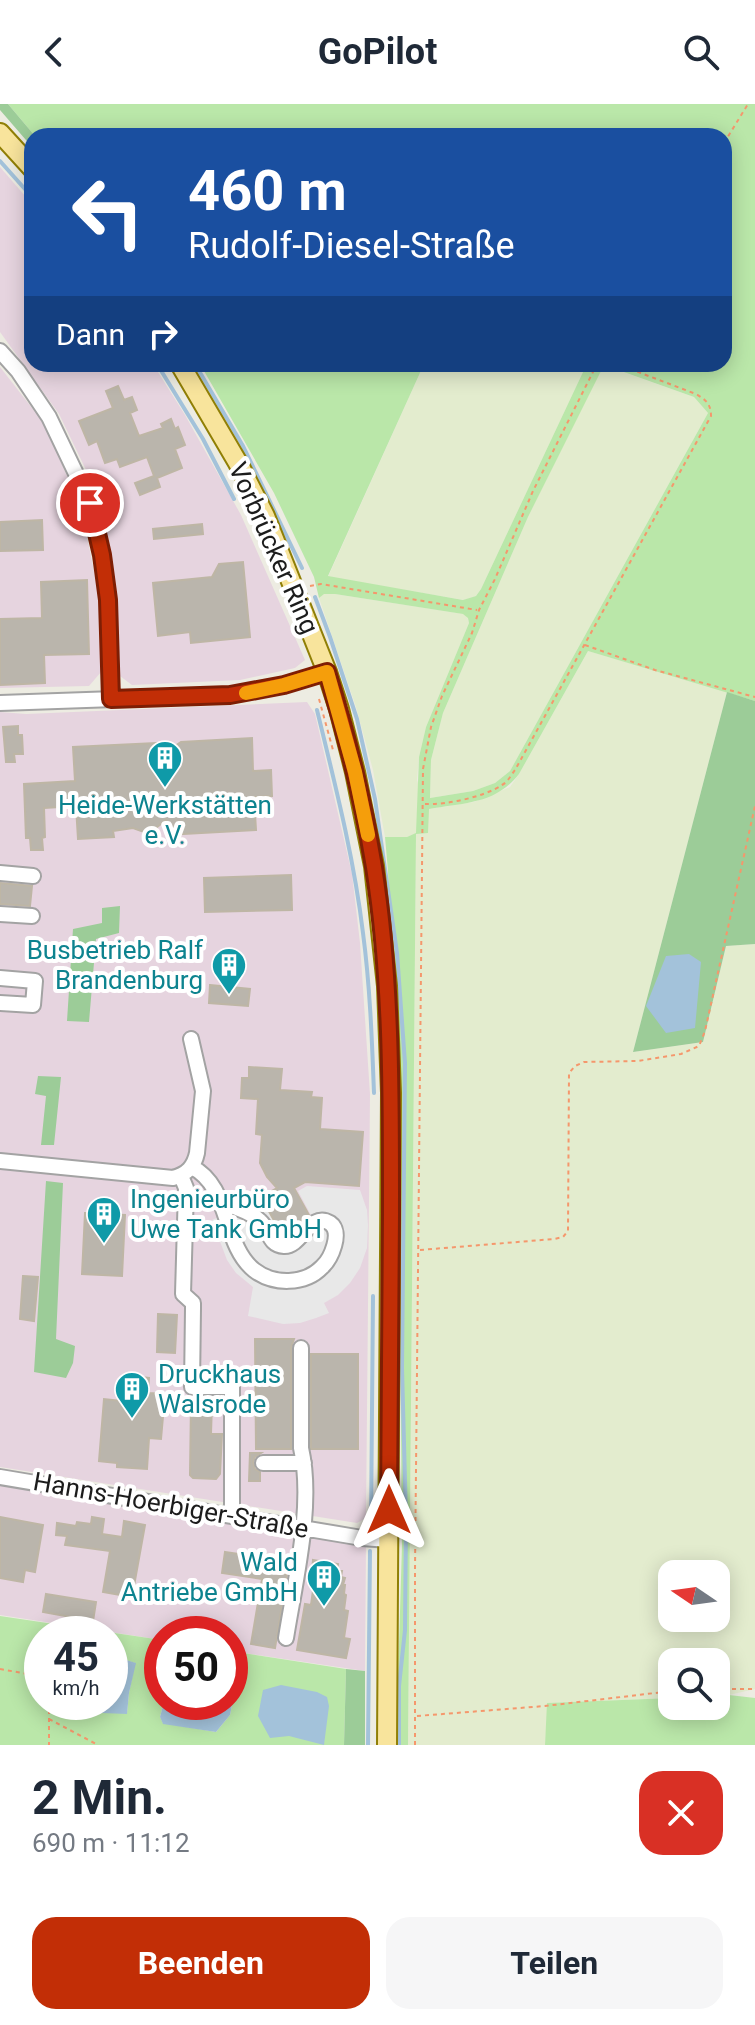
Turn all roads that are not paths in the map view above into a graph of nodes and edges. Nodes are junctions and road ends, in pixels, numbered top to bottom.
1 (0, 133) edge
2 (24, 159) edge
3 (0, 351) edge
4 (185, 372) edge
5 (327, 672) junction
6 (111, 699) junction
7 (0, 703) edge
8 (0, 873) edge
9 (33, 876) dead end
10 (0, 914) edge
11 (32, 916) dead end
12 (0, 978) edge
13 (0, 1003) edge
14 (191, 1039) dead end
15 (0, 1161) edge
16 (186, 1172) junction
17 (218, 1197) junction
18 (301, 1348) dead end
19 (263, 1463) dead end
20 (304, 1463) junction
21 (0, 1477) edge
22 (230, 1515) junction
23 (303, 1527) junction
24 (389, 1540) junction
25 (286, 1638) dead end
26 (387, 1745) edge

1 - 2 main road
3 - 6 street
4 - 5 main road, Vorbrücker Ring
5 - 6 street
5 - 24 main road, Vorbrücker Ring
6 - 7 street
8 - 9 street
10 - 11 street
12 - 13 street
14 - 16 street
15 - 16 street
16 - 17 street
16 - 22 street
17 - 17 street
18 - 20 street
19 - 20 street
20 - 23 street
21 - 22 street, Hanns-Hoerbiger-Straße
22 - 23 street, Hanns-Hoerbiger-Straße
23 - 24 street, Hanns-Hoerbiger-Straße
23 - 25 street
24 - 26 main road, Vorbrücker Ring

